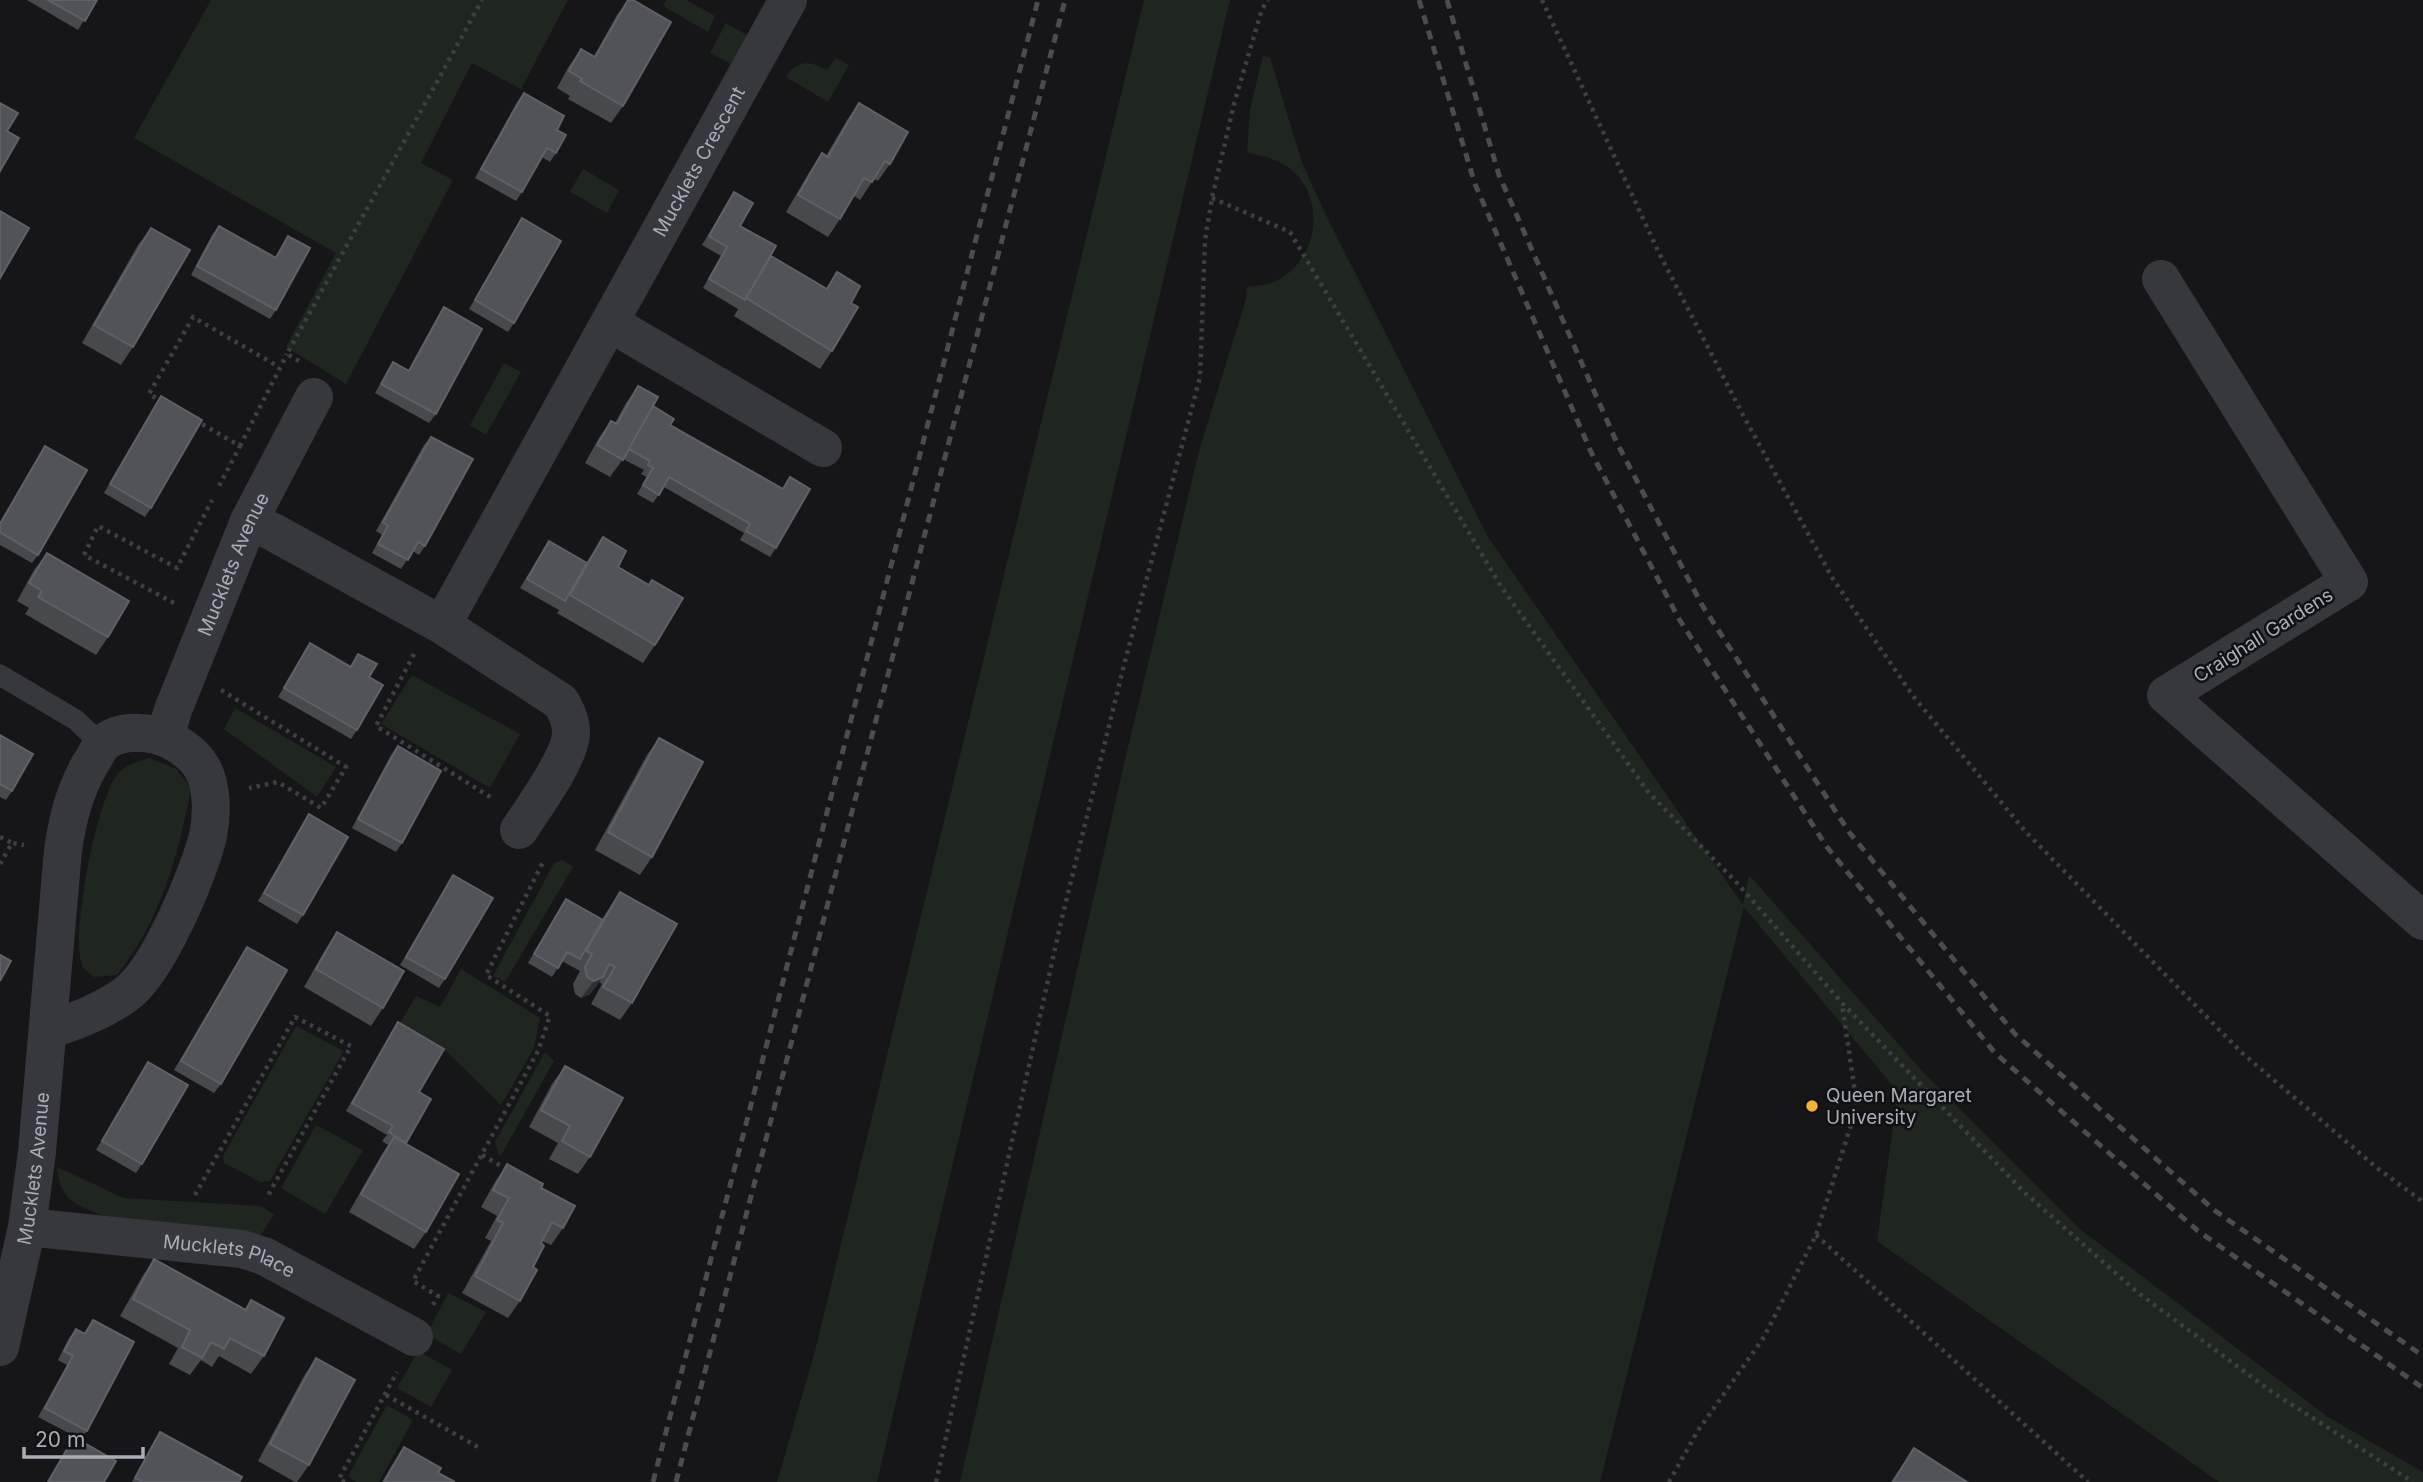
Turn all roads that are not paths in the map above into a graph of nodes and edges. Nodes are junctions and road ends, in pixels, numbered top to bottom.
1 (789, 0) edge
2 (2161, 279) dead end
3 (610, 323) junction
4 (314, 397) road end
5 (823, 448) dead end
6 (249, 521) junction
7 (437, 622) junction
8 (0, 675) edge
9 (165, 737) junction
10 (102, 745) junction
11 (523, 824) road end
12 (2423, 921) edge
13 (48, 1030) junction
14 (27, 1227) junction
15 (414, 1337) road end
16 (0, 1347) edge

1 - 3 street, Mucklets Crescent
2 - 12 street, Craighall Gardens
3 - 5 street
3 - 7 street, Mucklets Crescent
4 - 6 street, Mucklets Avenue
6 - 7 street
6 - 9 street, Mucklets Avenue
7 - 11 street
8 - 10 lane
9 - 10 street
9 - 13 street
10 - 13 street, Mucklets Avenue
13 - 14 street, Mucklets Avenue
14 - 15 street, Mucklets Place
14 - 16 street, Mucklets Avenue

